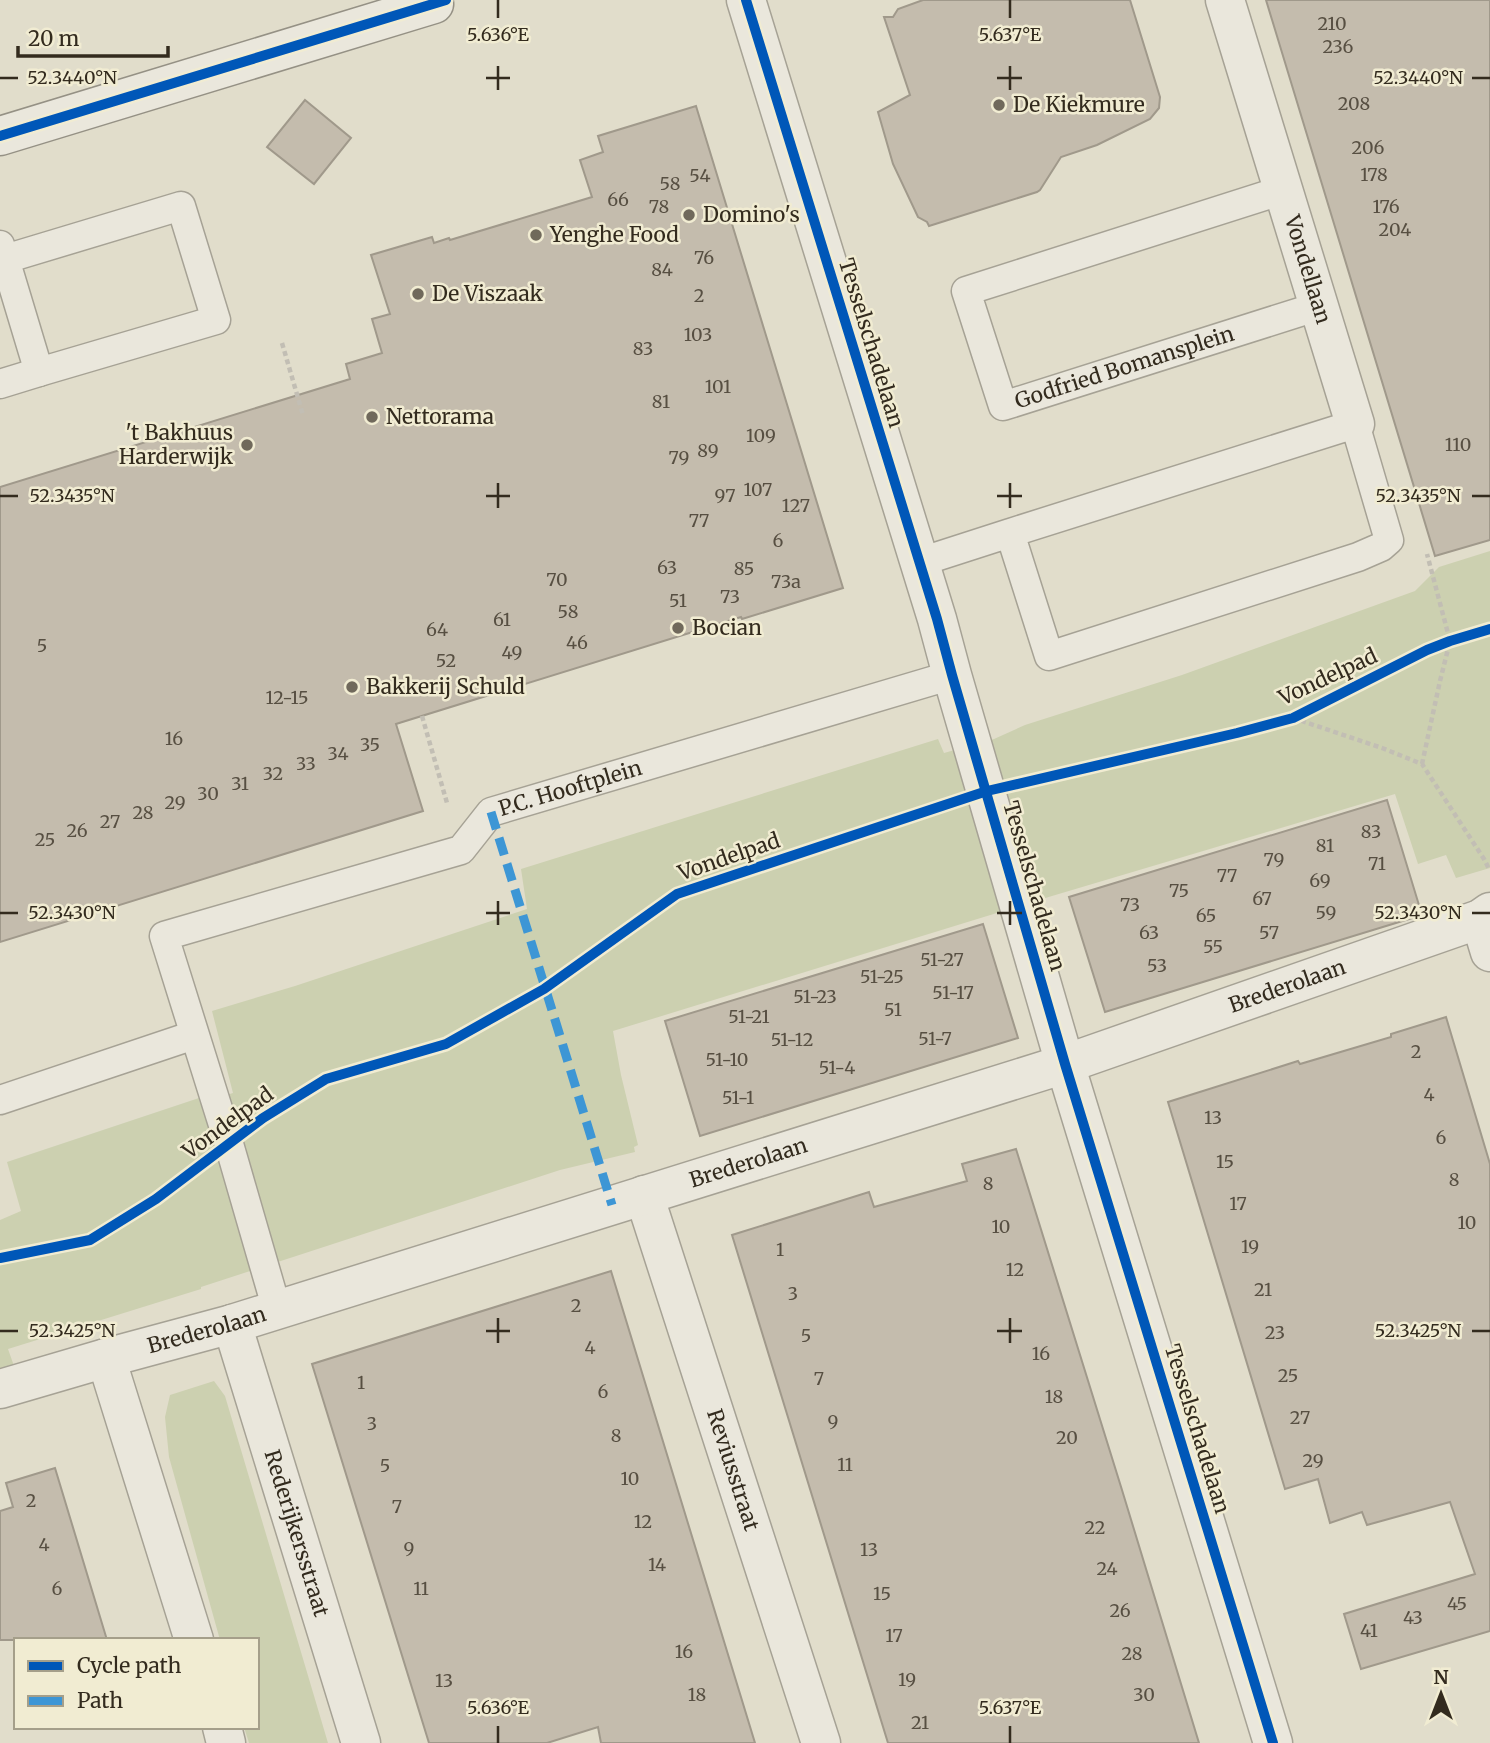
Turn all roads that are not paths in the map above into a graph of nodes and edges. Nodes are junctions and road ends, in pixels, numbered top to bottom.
1 (746, 0) edge
2 (1224, 0) edge
3 (438, 1) edge
4 (0, 136) edge
5 (1283, 190) junction
6 (2, 255) edge
7 (1319, 306) junction
8 (39, 372) junction
9 (0, 384) edge
10 (1355, 424) junction
11 (1010, 533) junction
12 (919, 562) junction
13 (952, 675) junction
14 (1487, 928) edge
15 (194, 1035) junction
16 (1065, 1064) junction
17 (0, 1100) edge
18 (644, 1195) junction
19 (277, 1310) junction
20 (232, 1324) junction
21 (106, 1358) junction
22 (0, 1389) edge
23 (193, 1638) edge
24 (361, 1743) edge
25 (821, 1743) edge
26 (1273, 1743) edge

1 - 12 street, Tesselschadelaan
2 - 5 street, Vondellaan
3 - 4 street
5 - 7 street, Vondellaan
5 - 7 lane, Godfried Bomansplein
6 - 8 lane
6 - 8 lane
7 - 10 street, Vondellaan
8 - 9 lane
10 - 11 lane
10 - 11 lane, Vondellaan
11 - 12 lane
12 - 13 street, Tesselschadelaan
13 - 15 lane, P.C. Hooftplein
13 - 16 street, Tesselschadelaan
14 - 16 street, Brederolaan
15 - 17 lane
15 - 19 lane
16 - 18 street, Brederolaan
16 - 26 street, Tesselschadelaan
18 - 19 street, Brederolaan
18 - 25 street, Reviusstraat
19 - 20 street, Brederolaan
20 - 21 street, Brederolaan
20 - 24 street, Rederijkersstraat
21 - 22 street, Brederolaan
21 - 23 street

